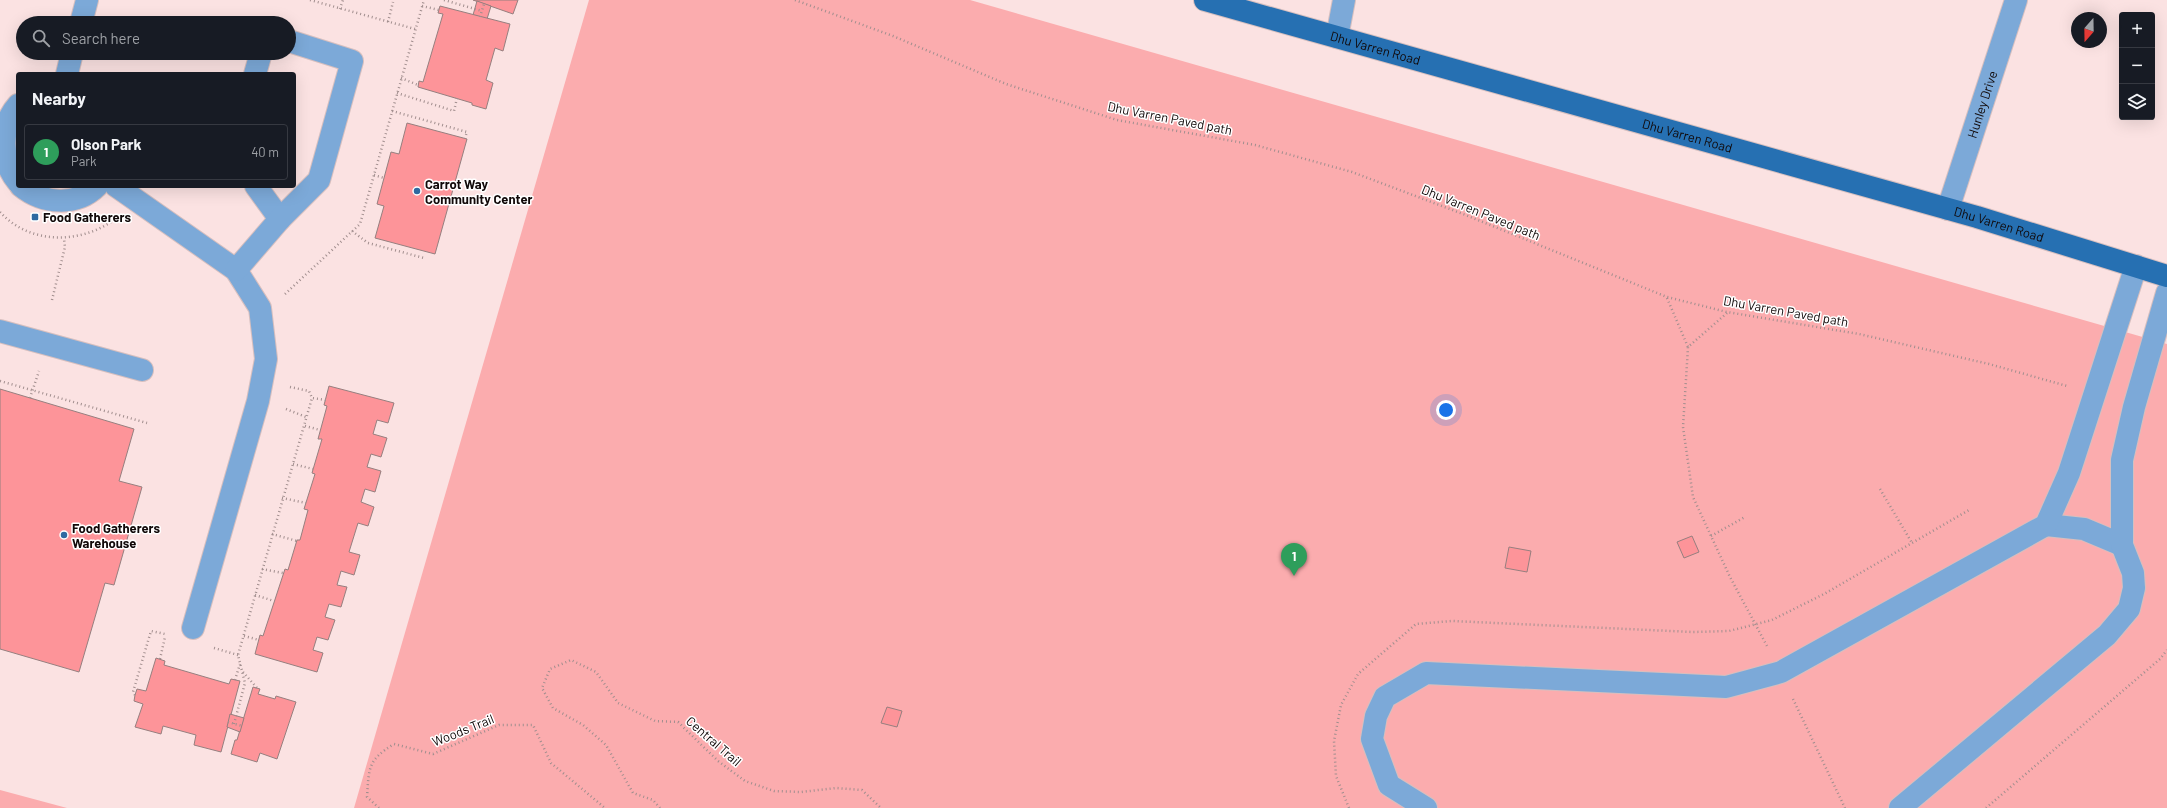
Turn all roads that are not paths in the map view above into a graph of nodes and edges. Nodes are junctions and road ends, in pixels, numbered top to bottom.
1 (87, 0) edge
2 (1205, 0) edge
3 (1344, 0) edge
4 (2016, 0) edge
5 (83, 16) edge
6 (1337, 37) junction
7 (296, 44) edge
8 (70, 60) edge
9 (260, 60) edge
10 (67, 72) edge
11 (256, 72) edge
12 (16, 108) edge
13 (9, 173) edge
14 (24, 188) edge
15 (95, 188) edge
16 (119, 188) edge
17 (257, 188) edge
18 (1948, 209) junction
19 (280, 219) junction
20 (2136, 266) junction
21 (236, 270) junction
22 (2167, 276) edge
23 (2167, 293) edge
24 (0, 331) edge
25 (142, 370) dead end
26 (2046, 525) junction
27 (2122, 545) junction
28 (193, 628) dead end
29 (1426, 808) edge
30 (1900, 808) edge

1 - 5 street
2 - 6 main road, Dhu Varren Road
3 - 6 street
4 - 18 street, Hunley Drive
6 - 18 main road, Dhu Varren Road
7 - 19 street
8 - 10 street
9 - 11 street
12 - 13 street
14 - 15 street
16 - 21 street
17 - 19 street
18 - 20 main road, Dhu Varren Road
19 - 21 street
20 - 22 main road, Dhu Varren Road
20 - 26 street
21 - 28 street
23 - 27 street
24 - 25 street
26 - 27 street
26 - 29 street
27 - 30 street

